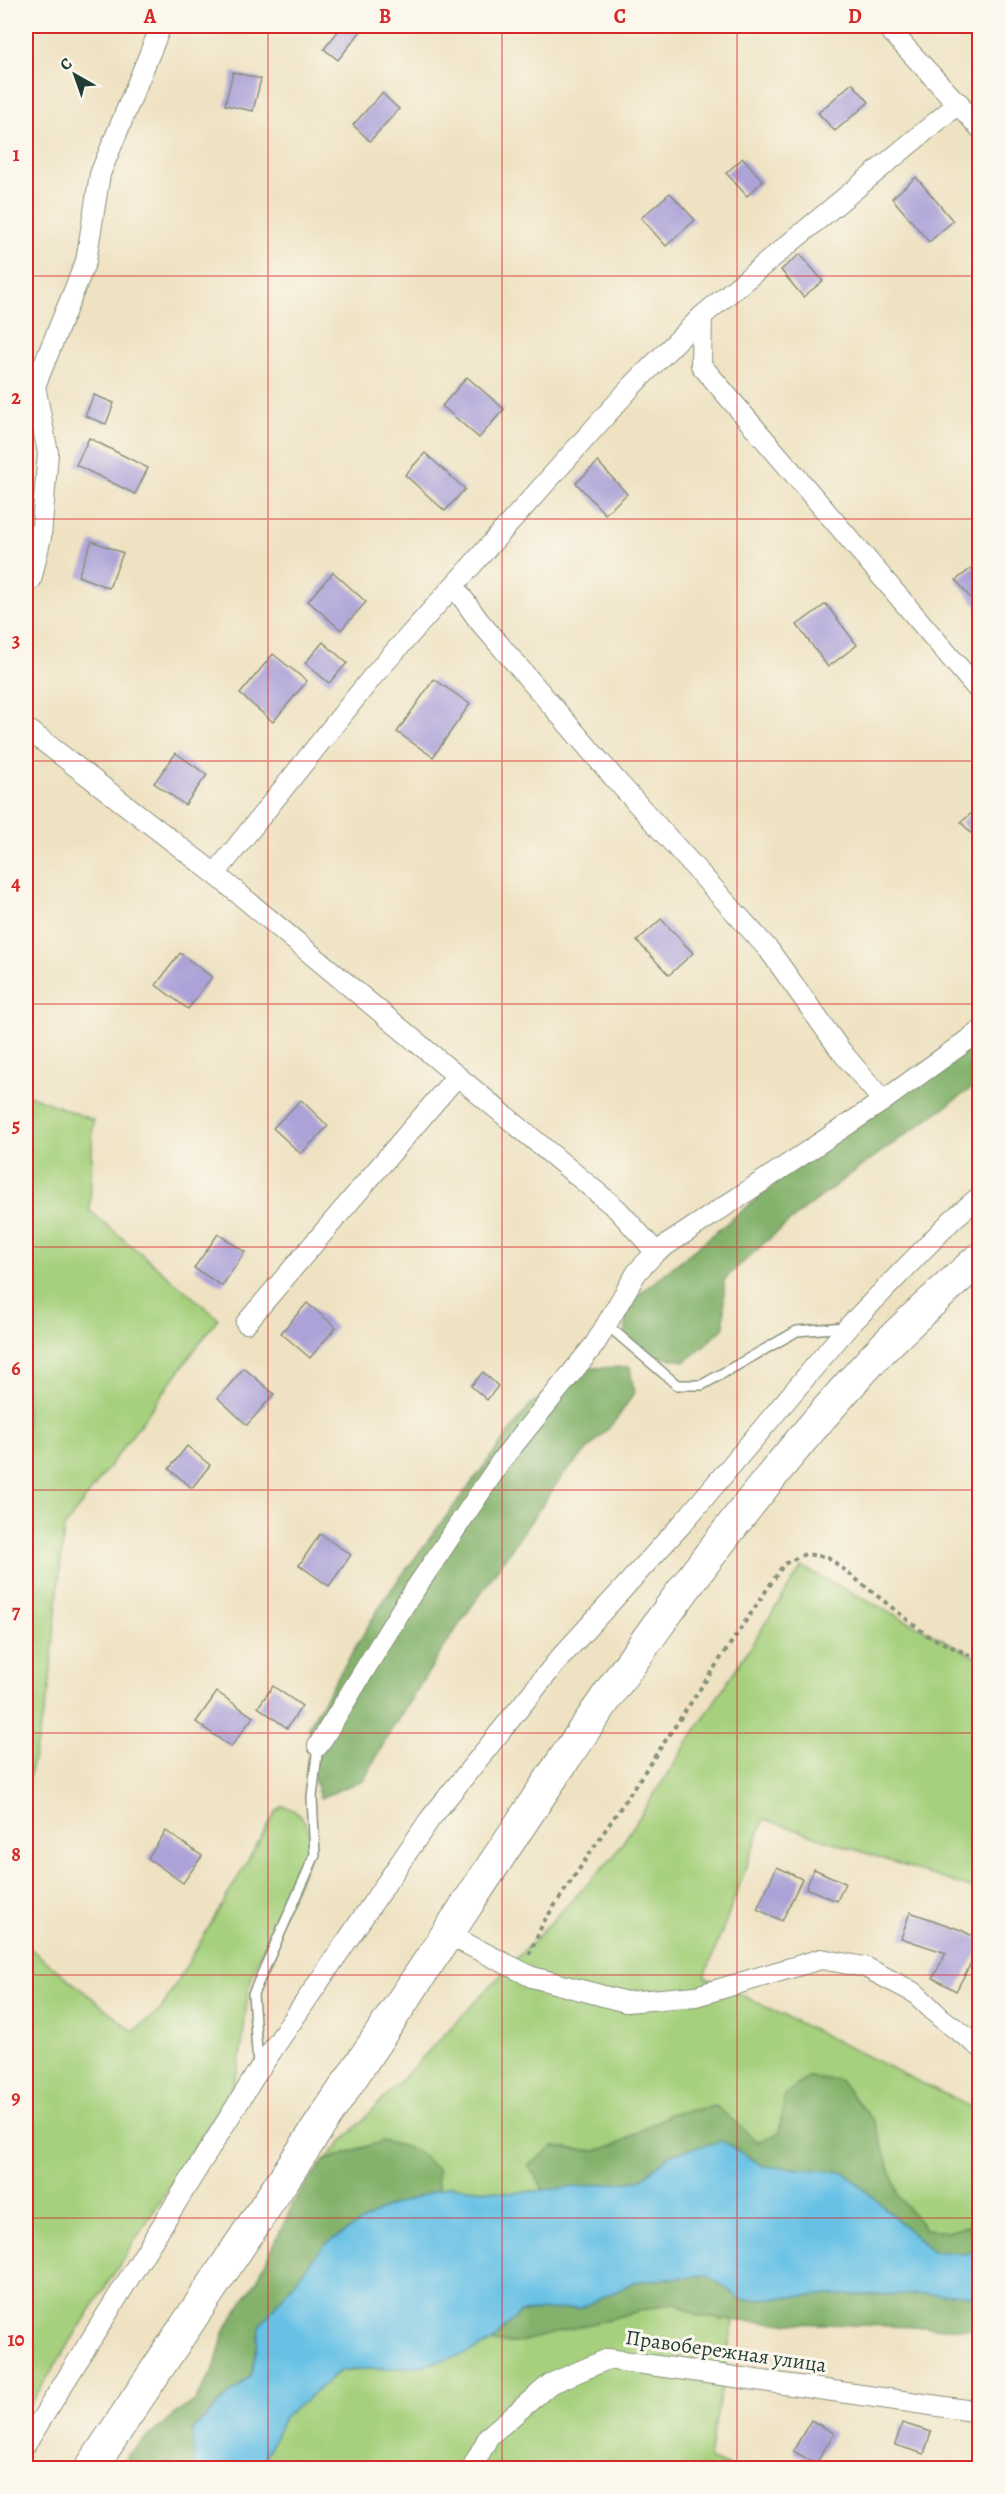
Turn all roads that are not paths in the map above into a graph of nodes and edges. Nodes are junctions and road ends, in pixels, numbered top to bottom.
1 (161, 26) edge
2 (886, 26) edge
3 (958, 103) junction
4 (980, 128) edge
5 (702, 316) junction
6 (31, 580) dead end
7 (454, 586) junction
8 (980, 692) edge
9 (30, 731) dead end
10 (215, 874) junction
11 (980, 1031) edge
12 (457, 1076) junction
13 (883, 1101) junction
14 (980, 1196) edge
15 (656, 1252) junction
16 (980, 1258) edge
17 (246, 1323) dead end
18 (606, 1324) junction
19 (848, 1327) junction
20 (318, 1746) joint
21 (447, 1934) junction
22 (980, 2047) edge
23 (258, 2071) junction
24 (980, 2412) edge
25 (26, 2444) edge
26 (91, 2469) edge
27 (472, 2469) edge

1 - 6 street
2 - 3 street
3 - 4 street
3 - 5 street
5 - 7 street
5 - 8 street
7 - 10 street
7 - 13 street
9 - 10 street
10 - 12 street
11 - 13 street
12 - 15 street
12 - 17 street
13 - 15 street
14 - 19 street
15 - 18 street
16 - 21 highway
18 - 19 lane
18 - 20 street
19 - 23 street
20 - 23 lane
21 - 22 street
21 - 26 highway
23 - 25 street
24 - 27 street, Правобережная улица

